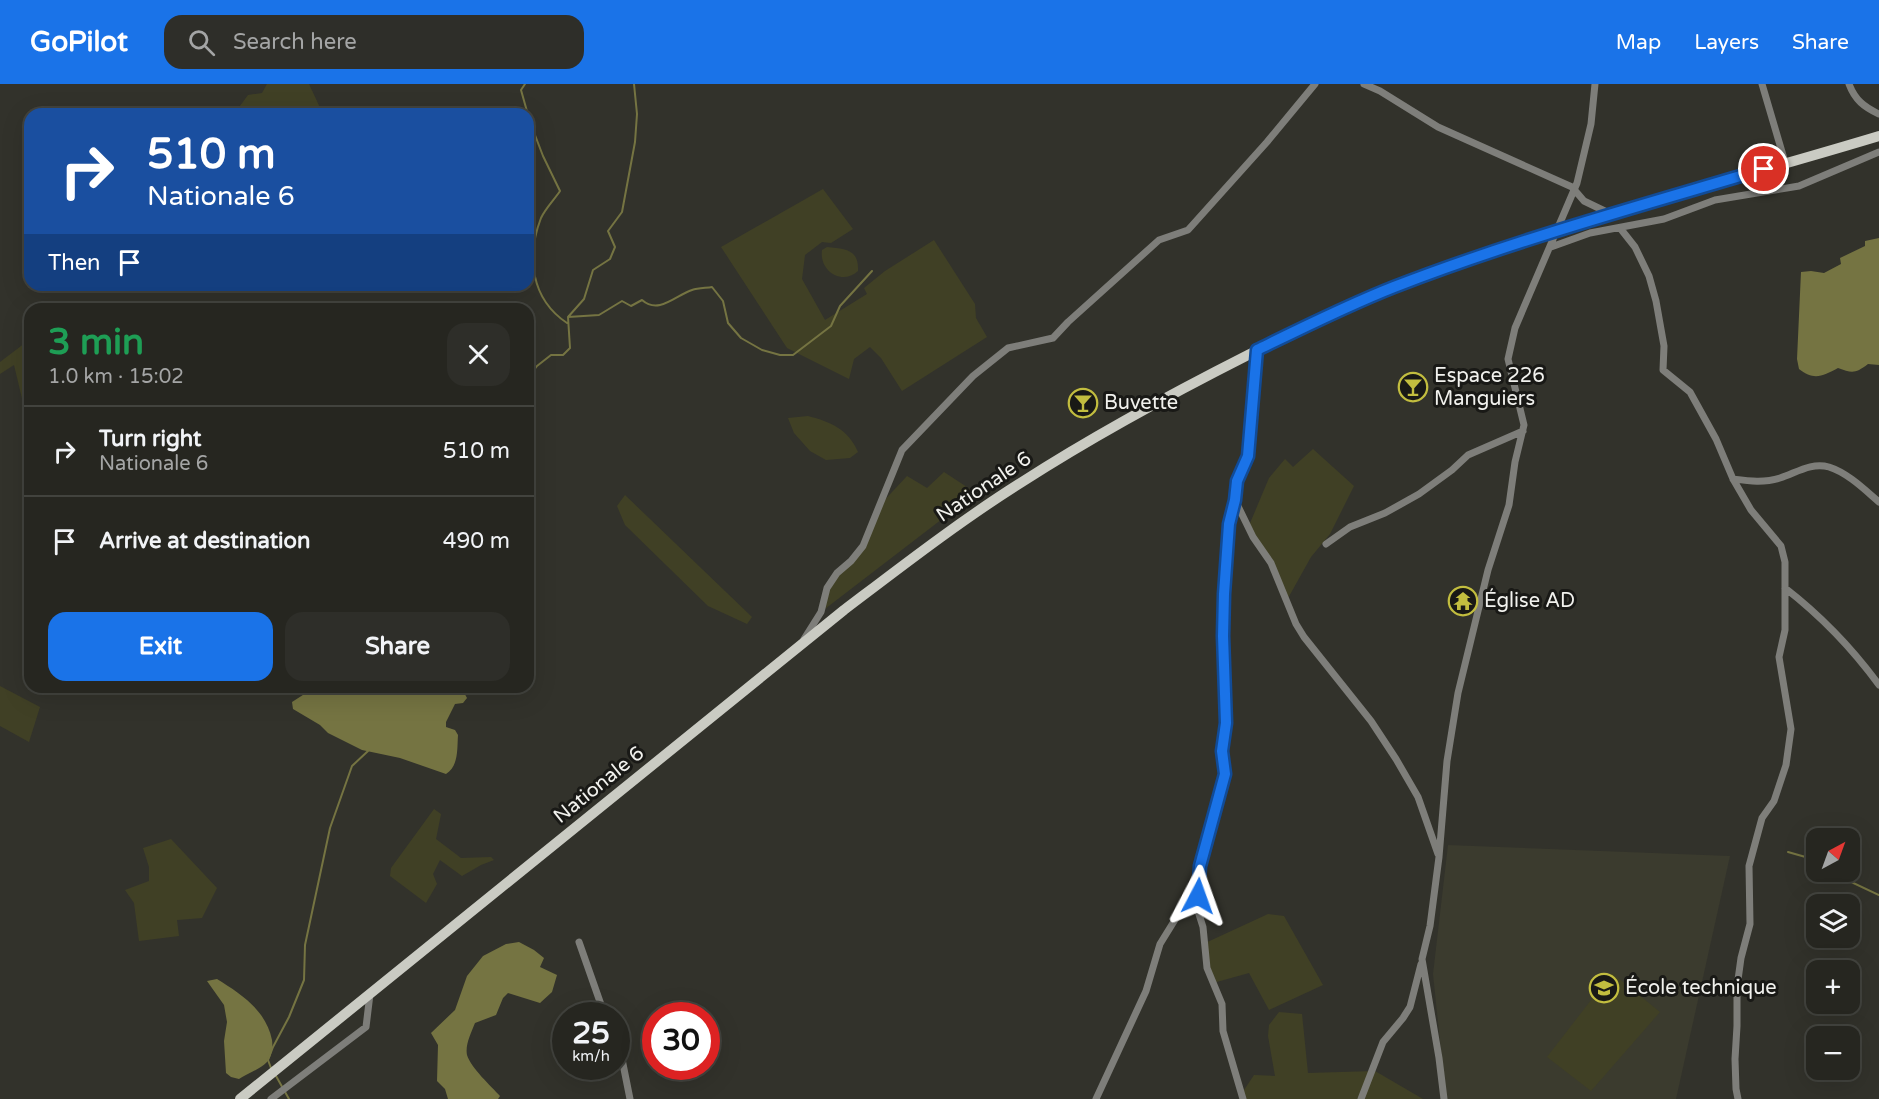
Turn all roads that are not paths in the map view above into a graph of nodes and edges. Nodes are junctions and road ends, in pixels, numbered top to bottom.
1 (1316, 84) edge
2 (1364, 84) edge
3 (1595, 84) edge
4 (1762, 84) edge
5 (1849, 84) edge
6 (1376, 86) edge
7 (1879, 114) edge
8 (1879, 136) edge
9 (1879, 152) edge
10 (1785, 162) junction
11 (1575, 189) junction
12 (1611, 214) junction
13 (1620, 228) junction
14 (1558, 230) junction
15 (1551, 247) junction
16 (1257, 350) junction
17 (1523, 431) junction
18 (1733, 479) junction
19 (1235, 500) junction
20 (1879, 502) edge
21 (1326, 544) dead end
22 (1785, 588) junction
23 (800, 646) junction
24 (1879, 685) edge
25 (1439, 857) junction
26 (1200, 866) junction
27 (579, 942) dead end
28 (1422, 959) junction
29 (370, 994) junction
30 (600, 1002) edge
31 (626, 1080) edge
32 (240, 1099) edge
33 (271, 1099) edge
34 (630, 1099) edge
35 (1096, 1099) edge
36 (1244, 1099) edge
37 (1361, 1099) edge
38 (1444, 1099) edge
39 (1738, 1099) edge

1 - 23 street
2 - 6 street
3 - 11 street
4 - 10 street
5 - 7 street
6 - 11 street
8 - 10 main road, Nationale 6
9 - 13 street
10 - 12 main road, Nationale 6
11 - 12 street
11 - 14 street
12 - 14 main road, Nationale 6
13 - 15 street
13 - 18 street
14 - 15 street
14 - 16 main road, Nationale 6
15 - 17 street
16 - 19 street
16 - 23 main road, Nationale 6
17 - 21 street
17 - 25 street
18 - 20 street
18 - 22 street
19 - 25 street
19 - 26 street
22 - 24 street
22 - 39 street
23 - 29 main road, Nationale 6
25 - 28 street
26 - 35 street
26 - 36 street
27 - 30 street
28 - 37 street
28 - 38 street
29 - 32 main road, Nationale 6
29 - 33 street
31 - 34 street

